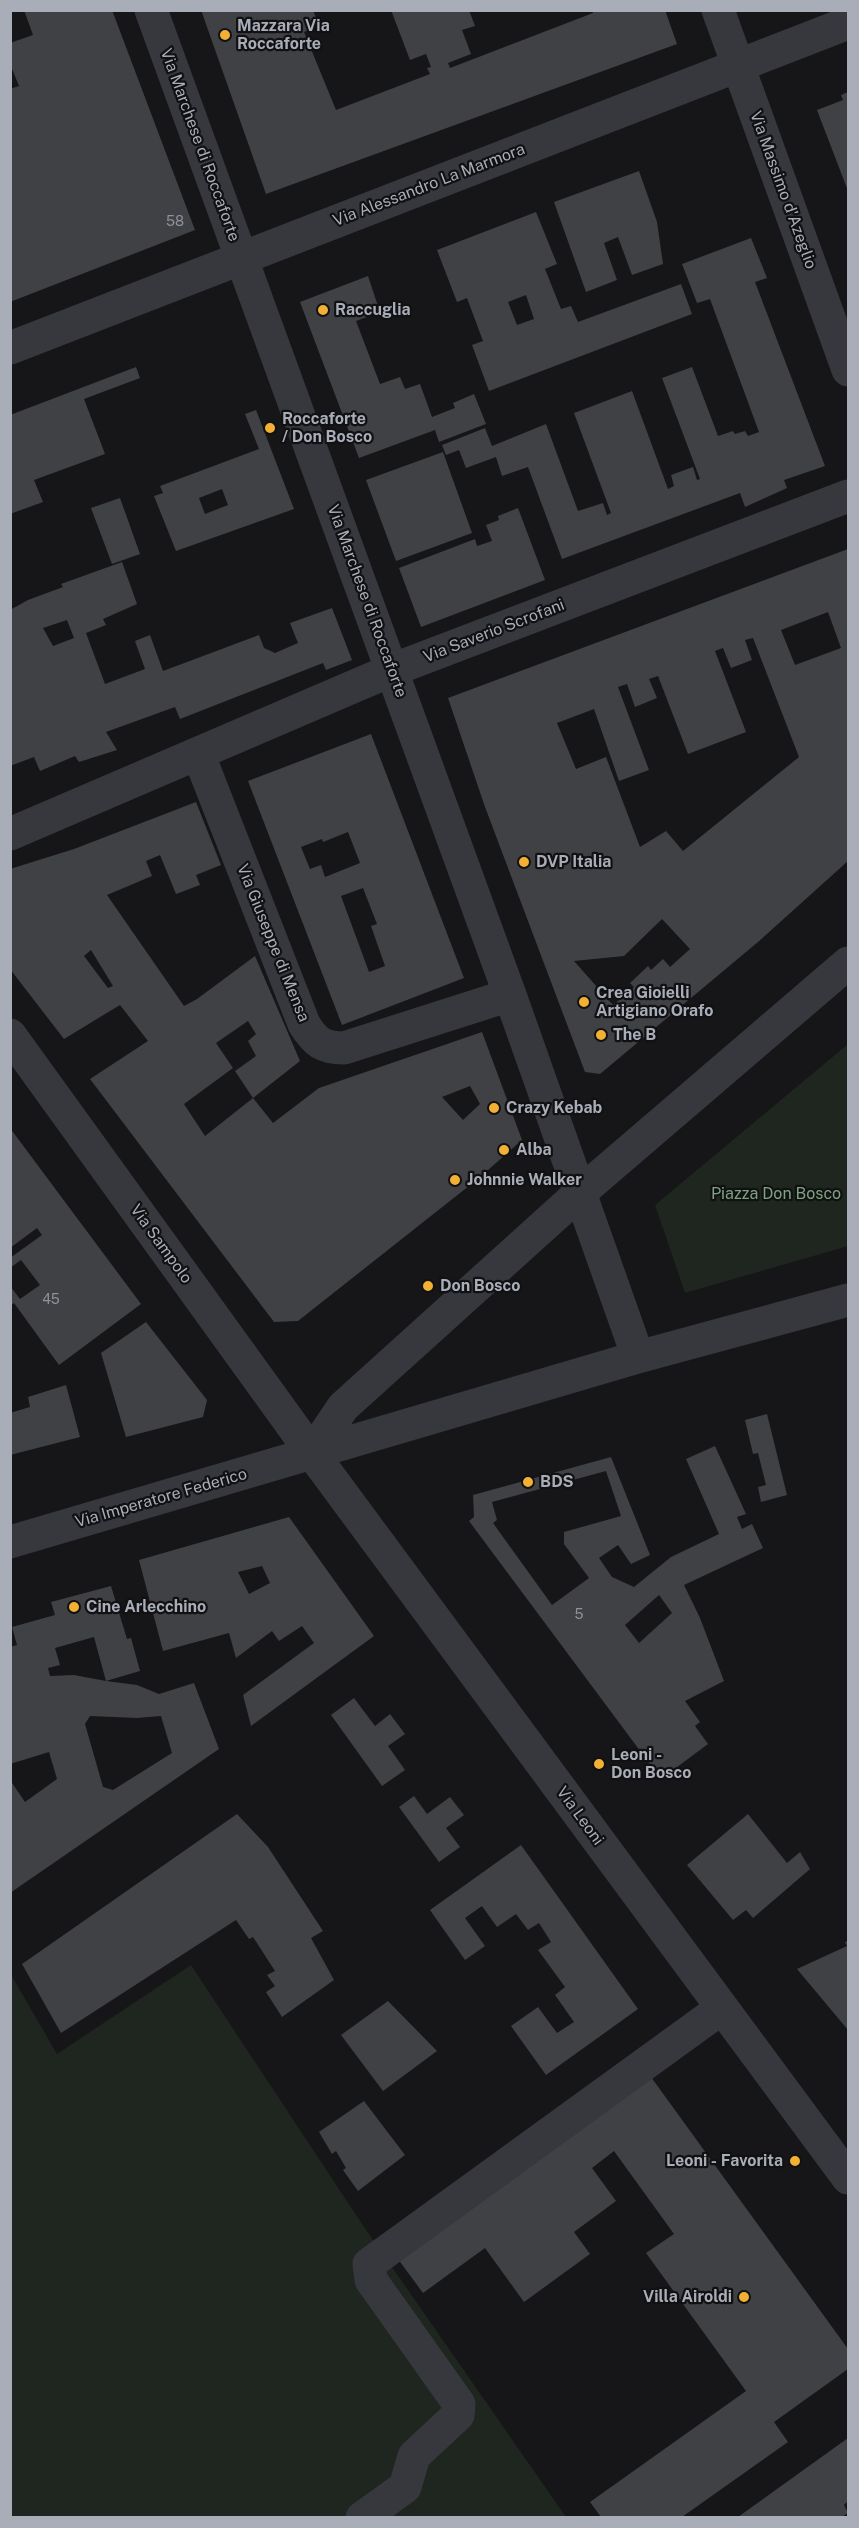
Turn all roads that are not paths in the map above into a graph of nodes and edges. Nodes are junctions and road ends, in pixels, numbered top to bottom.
1 (151, 10) edge
2 (718, 10) edge
3 (849, 23) edge
4 (738, 64) junction
5 (241, 258) junction
6 (10, 348) edge
7 (849, 370) edge
8 (849, 496) edge
9 (392, 670) junction
10 (198, 753) junction
11 (10, 834) edge
12 (849, 963) edge
13 (510, 994) junction
14 (10, 1035) edge
15 (580, 1192) junction
16 (849, 1300) edge
17 (638, 1357) junction
18 (312, 1453) junction
19 (10, 1542) edge
20 (722, 2008) junction
21 (849, 2178) edge
22 (362, 2517) edge

1 - 5 street, Via Marchese di Roccaforte
2 - 4 street, Via Massimo d'Azeglio
3 - 4 street, Via Alessandro La Marmora
4 - 5 street, Via Alessandro La Marmora
4 - 7 street, Via Massimo d'Azeglio
5 - 6 street, Via Alessandro La Marmora
5 - 9 street, Via Marchese di Roccaforte
8 - 9 street, Via Saverio Scrofani
9 - 10 street, Via Saverio Scrofani
9 - 13 street, Via Marchese di Roccaforte
10 - 11 street, Via Saverio Scrofani
10 - 13 street, Via Giuseppe di Mensa
12 - 15 street
13 - 15 street, Via Marchese di Roccaforte
14 - 18 street, Via Sampolo
15 - 17 street
15 - 18 street
16 - 17 street
17 - 18 street
18 - 19 street, Via Imperatore Federico
18 - 20 street, Via Leoni
20 - 21 street, Via Leoni
20 - 22 street

